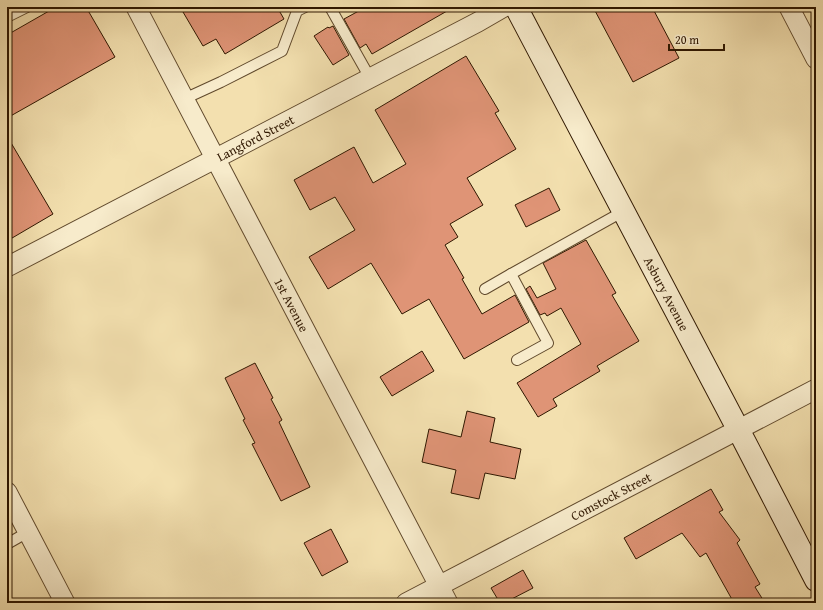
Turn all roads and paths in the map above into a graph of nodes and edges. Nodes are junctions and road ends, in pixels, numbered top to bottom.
1 (27, 7) edge
2 (136, 7) edge
3 (305, 7) edge
4 (330, 7) edge
5 (504, 7) edge
6 (516, 7) edge
7 (789, 7) edge
8 (7, 17) edge
9 (816, 59) edge
10 (370, 78) junction
11 (184, 99) junction
12 (216, 158) junction
13 (624, 211) junction
14 (7, 267) edge
15 (511, 274) junction
16 (485, 289) dead end
17 (517, 360) dead end
18 (816, 389) edge
19 (738, 429) junction
20 (7, 492) edge
21 (28, 532) junction
22 (7, 544) edge
23 (816, 580) edge
24 (439, 586) junction
25 (65, 603) edge
26 (406, 603) edge
27 (448, 603) edge

1 - 8 lane
2 - 11 street, 1st Avenue
3 - 11 lane
4 - 10 lane
5 - 10 street, Langford Street
6 - 13 main road, Asbury Avenue
7 - 9 street
10 - 12 street, Langford Street
11 - 12 street, 1st Avenue
12 - 14 street, Langford Street
12 - 24 street, 1st Avenue
13 - 15 lane
13 - 19 main road, Asbury Avenue
15 - 16 lane
15 - 17 lane
18 - 19 street, Comstock Street
19 - 23 main road, Asbury Avenue
19 - 24 street, Comstock Street
20 - 21 street
21 - 22 lane
21 - 25 street
24 - 26 street, Comstock Street
24 - 27 street, 1st Avenue

